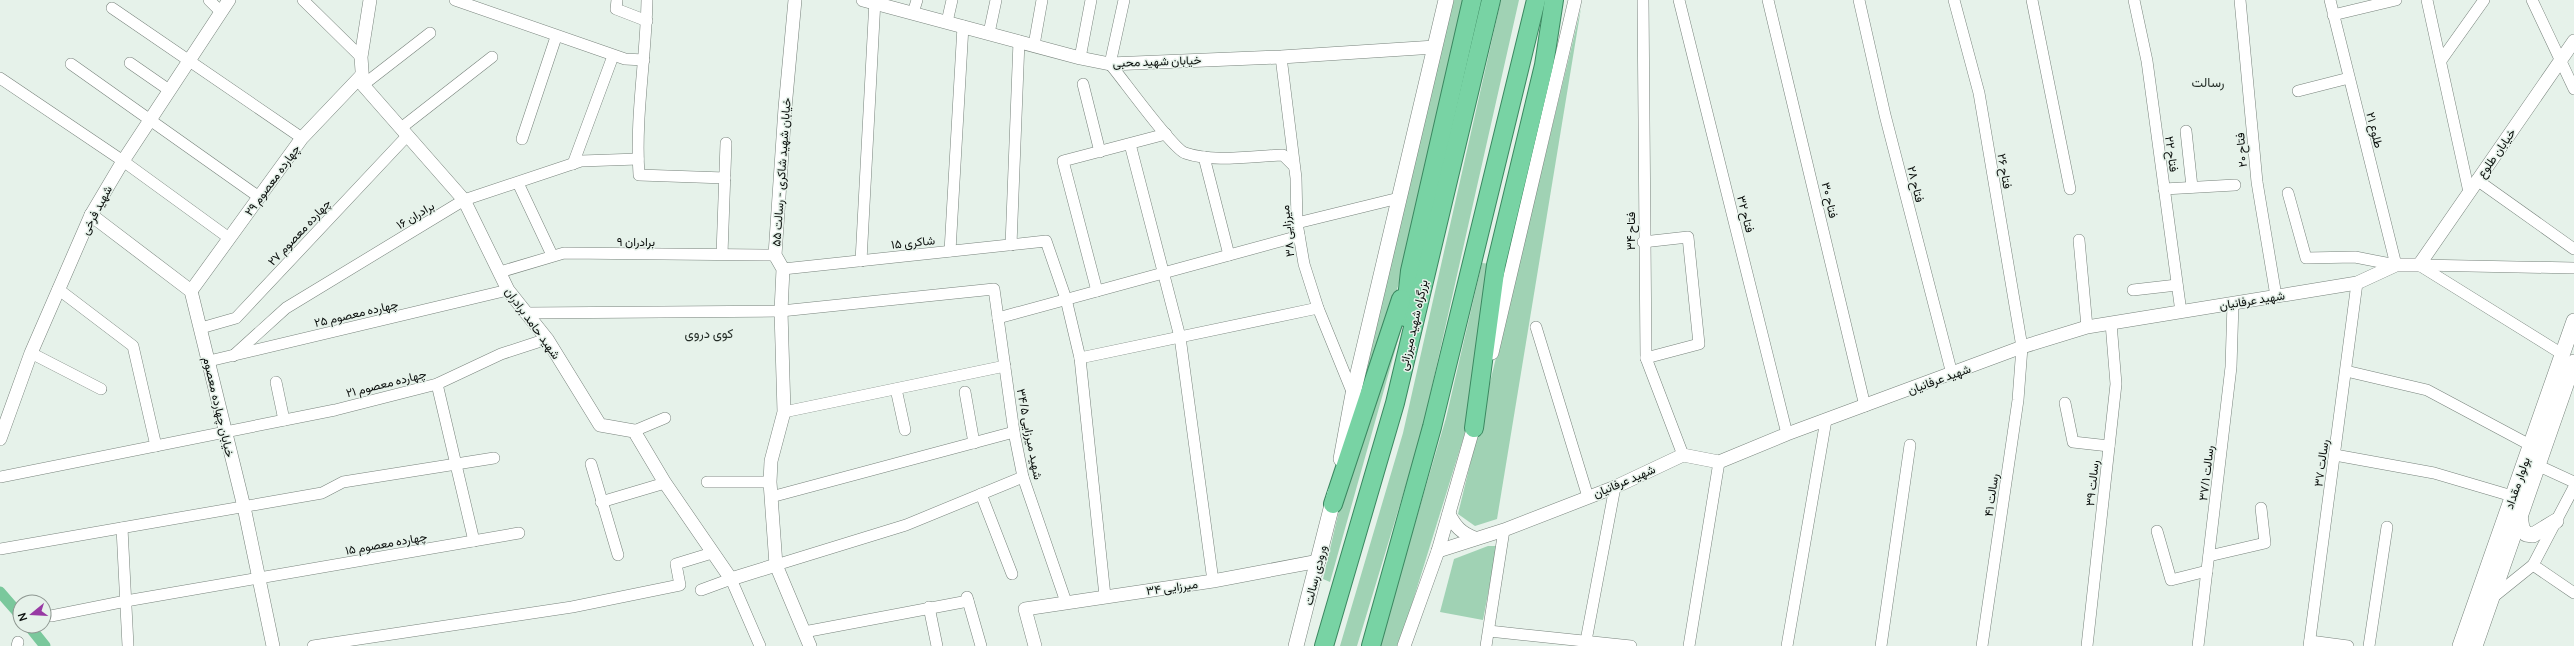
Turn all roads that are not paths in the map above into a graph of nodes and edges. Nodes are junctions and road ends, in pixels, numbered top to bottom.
1 (209, 0) edge
2 (229, 0) edge
3 (303, 0) edge
4 (370, 0) edge
5 (456, 0) edge
6 (617, 0) edge
7 (647, 0) edge
8 (796, 0) edge
9 (917, 0) edge
10 (952, 0) edge
11 (996, 0) edge
12 (1042, 0) edge
13 (1090, 0) edge
14 (1124, 0) edge
15 (1446, 0) edge
16 (1472, 0) edge
17 (1490, 0) edge
18 (1536, 0) edge
19 (1554, 0) edge
20 (1575, 0) edge
21 (1643, 0) edge
22 (1679, 0) edge
23 (1768, 0) edge
24 (1859, 0) edge
25 (1954, 0) edge
26 (2032, 0) edge
27 (2134, 0) edge
28 (2240, 0) edge
29 (2330, 0) edge
30 (2396, 0) edge
31 (2427, 0) edge
32 (2484, 0) edge
33 (2532, 0) edge
34 (871, 1) edge
35 (112, 8) dead end
36 (221, 12) junction
37 (913, 13) junction
38 (2333, 15) junction
39 (647, 21) junction
40 (947, 22) junction
41 (963, 26) junction
42 (430, 33) dead end
43 (989, 33) junction
44 (556, 37) junction
45 (2574, 41) edge
46 (1020, 42) junction
47 (1034, 45) junction
48 (1435, 47) junction
49 (613, 56) junction
50 (361, 57) junction
51 (492, 57) dead end
52 (1281, 57) junction
53 (1080, 58) junction
54 (2442, 59) junction
55 (188, 60) junction
56 (644, 60) junction
57 (2561, 60) junction
58 (130, 63) dead end
59 (71, 64) dead end
60 (1110, 64) junction
61 (0, 78) edge
62 (2349, 78) junction
63 (362, 80) junction
64 (1083, 84) dead end
65 (2574, 89) edge
66 (169, 90) junction
67 (2298, 91) dead end
68 (150, 119) junction
69 (404, 132) junction
70 (2186, 132) dead end
71 (1166, 134) junction
72 (302, 138) junction
73 (522, 139) dead end
74 (726, 143) dead end
75 (1130, 144) junction
76 (1100, 152) junction
77 (1204, 157) junction
78 (638, 159) junction
79 (123, 160) junction
80 (573, 164) junction
81 (1294, 166) junction
82 (725, 178) junction
83 (2477, 180) junction
84 (518, 183) junction
85 (2235, 185) dead end
86 (2192, 187) junction
87 (2070, 189) dead end
88 (2164, 189) junction
89 (2469, 192) junction
90 (2288, 193) dead end
91 (259, 197) junction
92 (1399, 198) junction
93 (464, 200) junction
94 (91, 215) junction
95 (1297, 223) junction
96 (1299, 236) junction
97 (229, 238) junction
98 (2079, 240) dead end
99 (1643, 242) junction
100 (1011, 245) junction
101 (2574, 249) edge
102 (950, 251) junction
103 (722, 254) junction
104 (552, 255) junction
105 (775, 255) junction
106 (1229, 255) junction
107 (861, 261) junction
108 (2396, 265) junction
109 (2419, 265) junction
110 (2574, 268) edge
111 (783, 269) junction
112 (1410, 271) junction
113 (500, 272) junction
114 (1163, 273) junction
115 (2357, 283) junction
116 (2177, 285) junction
117 (58, 289) junction
118 (508, 290) junction
119 (2133, 290) dead end
120 (191, 291) junction
121 (1097, 291) junction
122 (2276, 296) junction
123 (1066, 299) junction
124 (2233, 303) junction
125 (1318, 308) junction
126 (781, 311) junction
127 (2181, 312) junction
128 (525, 313) junction
129 (998, 318) junction
130 (2574, 321) edge
131 (2111, 323) junction
132 (1536, 327) dead end
133 (2087, 327) junction
134 (201, 328) junction
135 (1180, 337) junction
136 (548, 339) junction
137 (2022, 347) junction
138 (31, 353) junction
139 (233, 356) junction
140 (1080, 358) junction
141 (1646, 358) junction
142 (209, 360) junction
143 (2571, 362) edge
144 (1005, 366) junction
145 (2346, 372) junction
146 (1952, 374) junction
147 (276, 382) dead end
148 (437, 384) junction
149 (101, 389) dead end
150 (896, 389) junction
151 (964, 392) dead end
152 (1353, 394) junction
153 (1395, 403) junction
154 (2065, 403) dead end
155 (1865, 406) junction
156 (784, 412) junction
157 (665, 418) dead end
158 (284, 420) junction
159 (1826, 420) junction
160 (3, 421) edge
161 (1474, 428) junction
162 (905, 430) dead end
163 (634, 431) junction
164 (1014, 432) junction
165 (224, 433) junction
166 (1787, 434) junction
167 (0, 439) edge
168 (974, 443) junction
169 (1910, 445) dead end
170 (2530, 445) junction
171 (156, 446) junction
172 (2109, 446) junction
173 (1683, 455) junction
174 (2335, 455) junction
175 (494, 458) dead end
176 (1719, 462) junction
177 (457, 464) junction
178 (591, 464) dead end
179 (2539, 466) junction
180 (0, 477) edge
181 (1023, 477) junction
182 (707, 482) dead end
183 (770, 482) junction
184 (2574, 482) edge
185 (665, 483) junction
186 (1615, 486) junction
187 (2574, 487) edge
188 (981, 494) junction
189 (2512, 496) junction
190 (771, 497) junction
191 (1588, 497) junction
192 (601, 502) junction
193 (1333, 504) junction
194 (244, 507) junction
195 (2261, 508) dead end
196 (1449, 514) junction
197 (2520, 516) junction
198 (2556, 521) junction
199 (2387, 527) dead end
200 (122, 528) junction
201 (1504, 530) junction
202 (2156, 530) dead end
203 (519, 533) dead end
204 (1475, 538) junction
205 (474, 540) junction
206 (0, 549) edge
207 (1438, 551) junction
208 (712, 552) junction
209 (618, 555) dead end
210 (2209, 556) junction
211 (1319, 561) junction
212 (776, 565) junction
213 (2532, 565) junction
214 (2206, 571) junction
215 (1012, 574) dead end
216 (258, 578) junction
217 (731, 579) junction
218 (1213, 581) junction
219 (702, 590) dead end
220 (2574, 593) edge
221 (1105, 596) junction
222 (2492, 598) junction
223 (126, 601) junction
224 (1066, 602) junction
225 (929, 607) junction
226 (52, 616) edge
227 (1489, 631) junction
228 (804, 632) junction
229 (2310, 643) edge
230 (1585, 644) edge
231 (128, 646) edge
232 (273, 646) edge
233 (313, 646) edge
234 (760, 646) edge
235 (810, 646) edge
236 (937, 646) edge
237 (981, 646) edge
238 (1035, 646) edge
239 (1296, 646) edge
240 (1324, 646) edge
241 (1371, 646) edge
242 (1404, 646) edge
243 (1486, 646) edge
244 (1631, 646) edge
245 (1689, 646) edge
246 (1787, 646) edge
247 (1881, 646) edge
248 (1982, 646) edge
249 (2087, 646) edge
250 (2198, 646) edge
251 (2348, 646) edge
252 (2369, 646) edge
253 (2460, 646) edge
254 (2475, 646) edge

1 - 36 street
2 - 36 street, شهید فرخی
3 - 50 street
4 - 50 street
5 - 44 street
6 - 39 street
7 - 39 street
8 - 105 street, خیابان شهید شاکری - رسالت ۵۵
9 - 37 street
10 - 40 street
11 - 43 street
12 - 47 street
13 - 53 street
14 - 60 street
15 - 48 main road, ورودی رسالت
16 - 112 highway
17 - 153 highway, بزرگراه شهید میرزائی
18 - 241 highway
19 - 161 highway
20 - 161 street
21 - 99 street, فتاح ۳۴
22 - 166 street, فتاح ۳۲
23 - 155 street, فتاح ۳۰
24 - 146 street, فتاح ۲۸
25 - 137 street, فتاح ۲۶
26 - 87 street
27 - 88 street, فتاح ۲۲
28 - 122 street, فتاح ۲۰
29 - 38 street, طلوع ۲۱
30 - 38 street
31 - 54 street
32 - 54 street
33 - 57 street
34 - 37 street, خیابان شهید محبی
34 - 107 street
35 - 55 street
36 - 55 street, شهید فرخی
37 - 40 street, خیابان شهید محبی
38 - 62 street, طلوع ۲۱
39 - 56 street
40 - 41 street, خیابان شهید محبی
41 - 43 street, خیابان شهید محبی
41 - 102 street
42 - 63 street
43 - 46 street, خیابان شهید محبی
44 - 49 street
44 - 73 street
45 - 57 street, خیابان طلوع
46 - 47 street, خیابان شهید محبی
46 - 100 street
47 - 53 street, خیابان شهید محبی
48 - 52 street, خیابان شهید محبی
48 - 92 main road, ورودی رسالت
49 - 56 street
49 - 80 street
50 - 63 street
51 - 69 street, چهارده معصوم ۲۷
52 - 60 street, خیابان شهید محبی
52 - 81 street, میرزایی ۳۸
53 - 60 street, خیابان شهید محبی
54 - 89 street
55 - 66 street, شهید فرخی
55 - 72 street
56 - 78 street
57 - 65 street
57 - 83 street, خیابان طلوع
58 - 66 street
59 - 68 street
60 - 71 street
61 - 79 street
62 - 67 street
62 - 108 street, طلوع ۲۱
63 - 69 street, شهید حامد برادران
63 - 72 street, چهارده معصوم ۲۹
64 - 76 street
66 - 68 street, شهید فرخی
68 - 79 street, شهید فرخی
68 - 91 street
69 - 93 street, شهید حامد برادران
69 - 134 street, چهارده معصوم ۲۷
70 - 86 street
71 - 75 street
71 - 77 street
72 - 91 street, چهارده معصوم ۲۹
74 - 82 street
75 - 76 street
75 - 114 street
76 - 121 street
77 - 81 street
77 - 106 street
78 - 80 street, برادران ۱۶
78 - 82 street
79 - 94 street, شهید فرخی
79 - 97 street
80 - 84 street, برادران ۱۶
81 - 95 street, میرزایی ۳۸
82 - 103 street
83 - 89 street, خیابان طلوع
83 - 101 street
84 - 93 street, برادران ۱۶
84 - 104 street
85 - 86 street
86 - 88 street
88 - 116 street, فتاح ۲۲
89 - 109 street, خیابان طلوع
90 - 108 street
91 - 97 street, چهارده معصوم ۲۹
92 - 95 street
92 - 152 main road, ورودی رسالت
93 - 113 street, شهید حامد برادران
93 - 139 street, برادران ۱۶
94 - 117 street, شهید فرخی
94 - 120 street
95 - 96 street, میرزایی ۳۸
96 - 106 street
96 - 125 street, میرزایی ۳۸
97 - 120 street, چهارده معصوم ۲۹
98 - 133 street
99 - 141 street, فتاح ۳۴
99 - 141 street
100 - 102 street, شاکری ۱۵
100 - 123 street, شاکری ۱۵
102 - 107 street, شاکری ۱۵
103 - 104 street, برادران ۹
103 - 105 street, برادران ۹
104 - 113 street, برادران ۹
105 - 111 street, خیابان شهید شاکری - رسالت ۵۵
106 - 114 street
107 - 111 street, شاکری ۱۵
108 - 109 street, شهید عرفانیان
108 - 115 street, شهید عرفانیان
109 - 110 street
109 - 143 street
111 - 126 street
112 - 153 highway
112 - 193 highway
113 - 118 street, شهید حامد برادران
114 - 121 street
114 - 135 street
115 - 122 street, شهید عرفانیان
115 - 145 street, رسالت ۳۷
116 - 119 street
116 - 127 street, فتاح ۲۲
117 - 138 street, شهید فرخی
117 - 171 street
118 - 128 street, شهید حامد برادران
118 - 139 street, چهارده معصوم ۲۵
120 - 134 street, خیابان چهارده معصوم
121 - 123 street
122 - 124 street, شهید عرفانیان
123 - 129 street
123 - 140 street
124 - 127 street, شهید عرفانیان
124 - 210 street, رسالت ۳۷/۱
125 - 135 street
125 - 152 street, میرزایی ۳۸
126 - 128 street
126 - 129 street, شهید میرزایی ۳۴/۵
126 - 156 street
127 - 131 street, شهید عرفانیان
128 - 136 street, شهید حامد برادران
129 - 144 street, شهید میرزایی ۳۴/۵
130 - 143 main road, بولوار مقداد
131 - 133 street, شهید عرفانیان
131 - 172 street, رسالت ۳۹
132 - 191 street
133 - 137 street, شهید عرفانیان
134 - 142 street, خیابان چهارده معصوم
135 - 140 street
135 - 218 street
136 - 148 street, چهارده معصوم ۲۱
136 - 163 street, شهید حامد برادران
137 - 146 street, شهید عرفانیان
137 - 248 street, رسالت ۴۱
138 - 149 street
138 - 160 street, شهید فرخی
139 - 142 street, چهارده معصوم ۲۵
140 - 221 street
141 - 173 street, فتاح ۳۴
142 - 165 street, خیابان چهارده معصوم
143 - 170 main road, بولوار مقداد
143 - 179 main road, بولوار مقداد
144 - 150 street
144 - 164 street, شهید میرزایی ۳۴/۵
145 - 170 street
145 - 174 street, رسالت ۳۷
146 - 155 street, شهید عرفانیان
147 - 158 street
148 - 158 street, چهارده معصوم ۲۱
148 - 177 street
150 - 156 street
150 - 162 street
151 - 168 street
152 - 193 main road, ورودی رسالت
153 - 240 highway, بزرگراه شهید میرزائی
154 - 172 street
155 - 159 street, شهید عرفانیان
156 - 183 street
157 - 163 street
158 - 165 street, چهارده معصوم ۲۱
159 - 166 street, شهید عرفانیان
159 - 246 street
160 - 167 street, شهید فرخی
161 - 196 street
163 - 185 street
164 - 168 street
164 - 181 street, شهید میرزایی ۳۴/۵
165 - 171 street, چهارده معصوم ۲۱
165 - 194 street, خیابان چهارده معصوم
166 - 176 street, شهید عرفانیان
168 - 190 street
169 - 247 street
170 - 189 main road, بولوار مقداد
171 - 180 street, چهارده معصوم ۲۱
172 - 249 street, رسالت ۳۹
173 - 176 street
173 - 186 street, شهید عرفانیان
174 - 189 street
174 - 229 street, رسالت ۳۷
175 - 177 street
176 - 245 street
177 - 194 street
177 - 205 street
178 - 192 street
179 - 184 street
179 - 197 main road, بولوار مقداد
181 - 188 street
181 - 224 street, شهید میرزایی ۳۴/۵
182 - 183 street
183 - 190 street
185 - 192 street
185 - 208 street
186 - 191 street, شهید عرفانیان
186 - 230 street
187 - 198 street
188 - 212 street
188 - 215 street
189 - 253 main road, بولوار مقداد
190 - 212 street
191 - 201 street, شهید عرفانیان
192 - 209 street
193 - 211 main road, ورودی رسالت
194 - 200 street
194 - 216 street, خیابان چهارده معصوم
195 - 210 street
196 - 204 street
196 - 207 street
197 - 198 main road
197 - 222 main road, بولوار مقداد
198 - 213 street
199 - 252 street
200 - 206 street
200 - 223 street
201 - 204 street, شهید عرفانیان
201 - 227 street
202 - 214 street
203 - 205 street, چهارده معصوم ۱۵
204 - 207 street, شهید عرفانیان
205 - 216 street, چهارده معصوم ۱۵
207 - 242 street
208 - 217 street
208 - 233 street
210 - 214 street, رسالت ۳۷/۱
211 - 218 street, میرزایی ۳۴
211 - 239 main road, ورودی رسالت
212 - 217 street
212 - 228 street
213 - 220 street
213 - 222 street
214 - 250 street, رسالت ۳۷/۱
216 - 223 street, چهارده معصوم ۱۵
216 - 232 street, خیابان چهارده معصوم
217 - 219 street
217 - 234 street
218 - 221 street, میرزایی ۳۴
221 - 224 street, میرزایی ۳۴
222 - 254 main road, بولوار مقداد
223 - 226 street, چهارده معصوم ۱۵
223 - 231 street
224 - 238 street, میرزایی ۳۴
225 - 228 street
225 - 236 street
225 - 237 street
227 - 230 street
227 - 243 street
228 - 235 street
229 - 251 street
230 - 244 street

